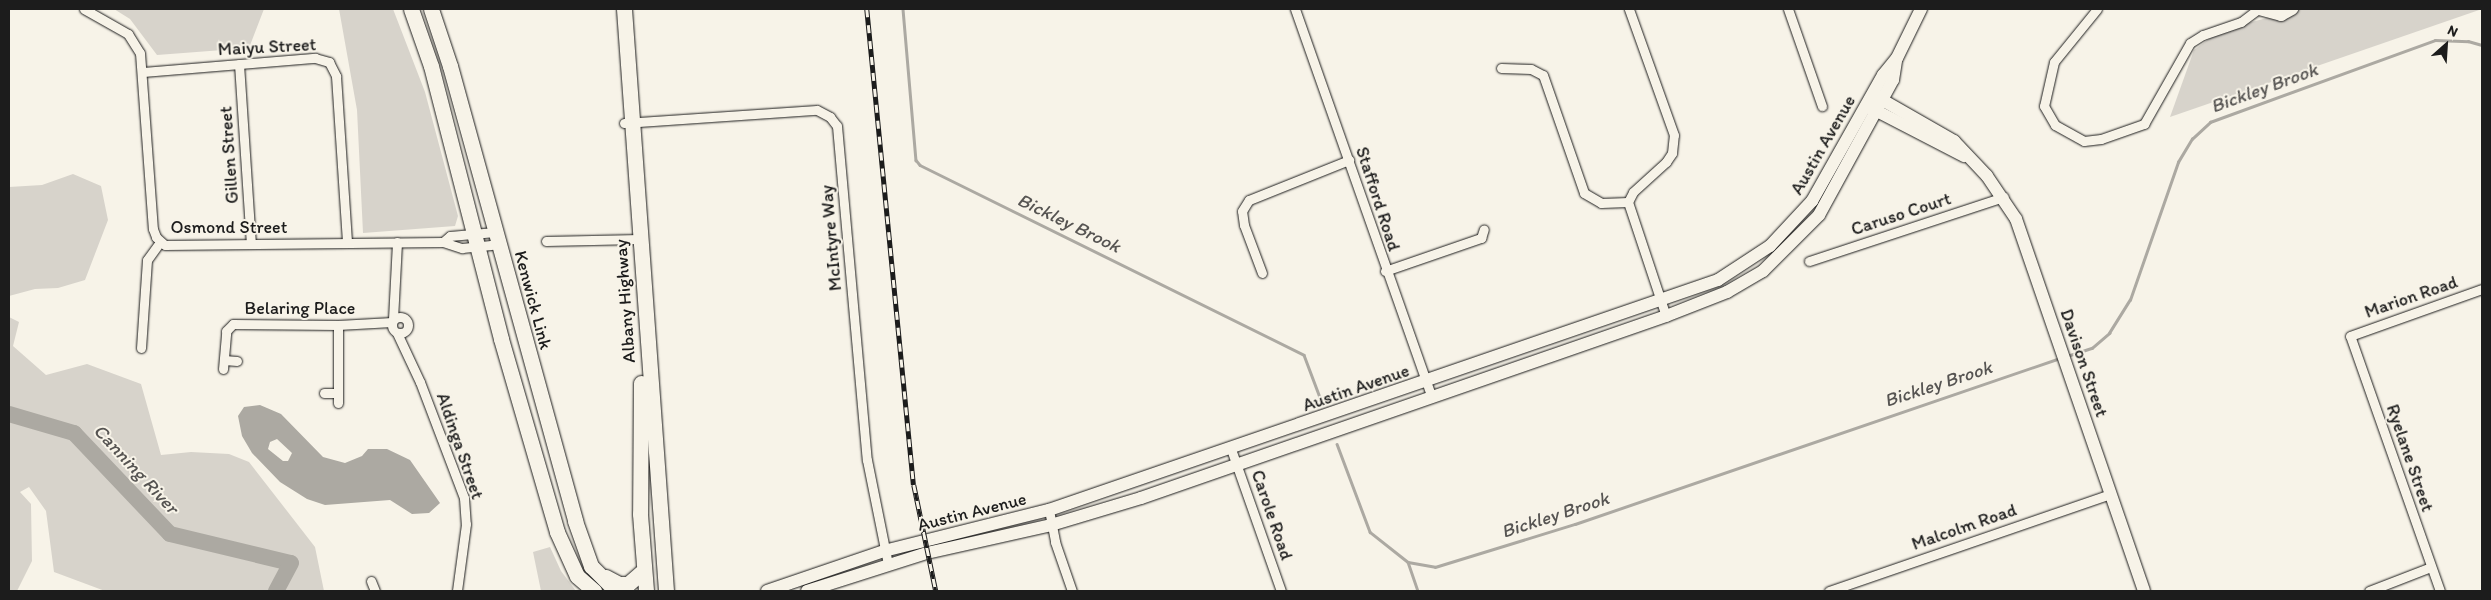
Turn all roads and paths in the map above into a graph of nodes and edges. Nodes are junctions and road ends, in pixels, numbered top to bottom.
1 (84, 9) edge
2 (615, 9) edge
3 (624, 9) edge
4 (1295, 9) edge
5 (1629, 9) edge
6 (1788, 9) edge
7 (1922, 9) edge
8 (2097, 9) edge
9 (2258, 9) edge
10 (2292, 9) edge
11 (433, 13) edge
12 (414, 16) edge
13 (239, 64) junction
14 (1501, 68) dead end
15 (142, 72) junction
16 (1875, 103) junction
17 (1822, 106) dead end
18 (628, 123) junction
19 (1349, 160) junction
20 (2004, 197) junction
21 (1628, 202) junction
22 (1484, 229) dead end
23 (496, 238) junction
24 (636, 239) junction
25 (476, 240) junction
26 (546, 240) dead end
27 (160, 242) junction
28 (397, 242) junction
29 (444, 242) junction
30 (347, 243) junction
31 (251, 244) junction
32 (1809, 261) dead end
33 (1385, 271) junction
34 (1262, 273) dead end
35 (2482, 289) edge
36 (1661, 301) junction
37 (1666, 316) junction
38 (338, 325) junction
39 (397, 325) junction
40 (2350, 336) joint
41 (141, 348) dead end
42 (237, 361) dead end
43 (1426, 382) junction
44 (324, 393) dead end
45 (338, 393) junction
46 (1432, 398) junction
47 (338, 403) dead end
48 (1232, 449) junction
49 (1237, 465) junction
50 (2110, 494) junction
51 (1049, 510) junction
52 (1051, 525) junction
53 (884, 552) junction
54 (888, 564) junction
55 (592, 566) junction
56 (2431, 567) junction
57 (644, 570) junction
58 (576, 576) junction
59 (370, 581) dead end
60 (375, 591) edge
61 (457, 591) edge
62 (590, 591) edge
63 (594, 591) edge
64 (616, 591) edge
65 (646, 591) edge
66 (666, 591) edge
67 (767, 591) edge
68 (807, 591) edge
69 (1072, 591) edge
70 (1281, 591) edge
71 (1828, 591) edge
72 (2144, 591) edge
73 (2369, 591) edge
74 (2440, 591) edge

1 - 15 street, Osmond Street
2 - 18 highway, Albany Highway
3 - 18 highway, Albany Highway
4 - 19 street, Stafford Road
5 - 21 street
6 - 17 street
7 - 16 main road
8 - 9 street
9 - 10 main road
11 - 23 highway, Kenwick Link
12 - 25 highway
13 - 15 street, Maiyu Street
13 - 30 street, Maiyu Street
13 - 31 street, Gillen Street
14 - 21 street
15 - 27 street, Osmond Street
16 - 20 main road, Davison Street
16 - 36 main road, Austin Avenue
16 - 37 main road, Austin Avenue
18 - 24 highway, Albany Highway
18 - 53 street, McIntyre Way
19 - 33 street, Stafford Road
19 - 34 street
20 - 32 street, Caruso Court
20 - 50 main road, Davison Street
21 - 36 street
22 - 33 street
23 - 25 street, Osmond Street
23 - 25 street, Osmond Street
23 - 55 highway, Kenwick Link
24 - 26 street
24 - 57 highway, Albany Highway
24 - 66 highway, Albany Highway
25 - 29 street, Osmond Street
25 - 29 street, Osmond Street
25 - 58 highway
27 - 31 street, Osmond Street
27 - 41 street
28 - 29 street, Osmond Street
28 - 30 street, Osmond Street
28 - 39 street, Aldinga Street
30 - 31 street, Osmond Street
33 - 43 street, Stafford Road
35 - 40 street, Marion Road
36 - 37 street
36 - 43 main road, Austin Avenue
37 - 46 main road, Austin Avenue
38 - 39 street, Belaring Place
38 - 42 street, Belaring Place
38 - 45 street
39 - 61 street, Aldinga Street
40 - 56 street, Ryelane Street
43 - 46 street, Stafford Road
43 - 48 main road, Austin Avenue
44 - 45 street
45 - 47 street
46 - 49 main road, Austin Avenue
48 - 49 street, Carole Road
48 - 51 main road, Austin Avenue
49 - 52 main road, Austin Avenue
49 - 70 street, Carole Road
50 - 71 street, Malcolm Road
50 - 72 main road, Davison Street
51 - 52 street
51 - 53 main road, Austin Avenue
52 - 54 main road, Austin Avenue
52 - 69 street
53 - 54 street, McIntyre Way
53 - 67 main road, Austin Avenue
54 - 68 main road, Austin Avenue
55 - 57 highway
55 - 64 highway, Kenwick Link
56 - 73 street
56 - 74 street, Ryelane Street
57 - 65 highway, Albany Highway
58 - 62 highway
58 - 63 highway
59 - 60 street

